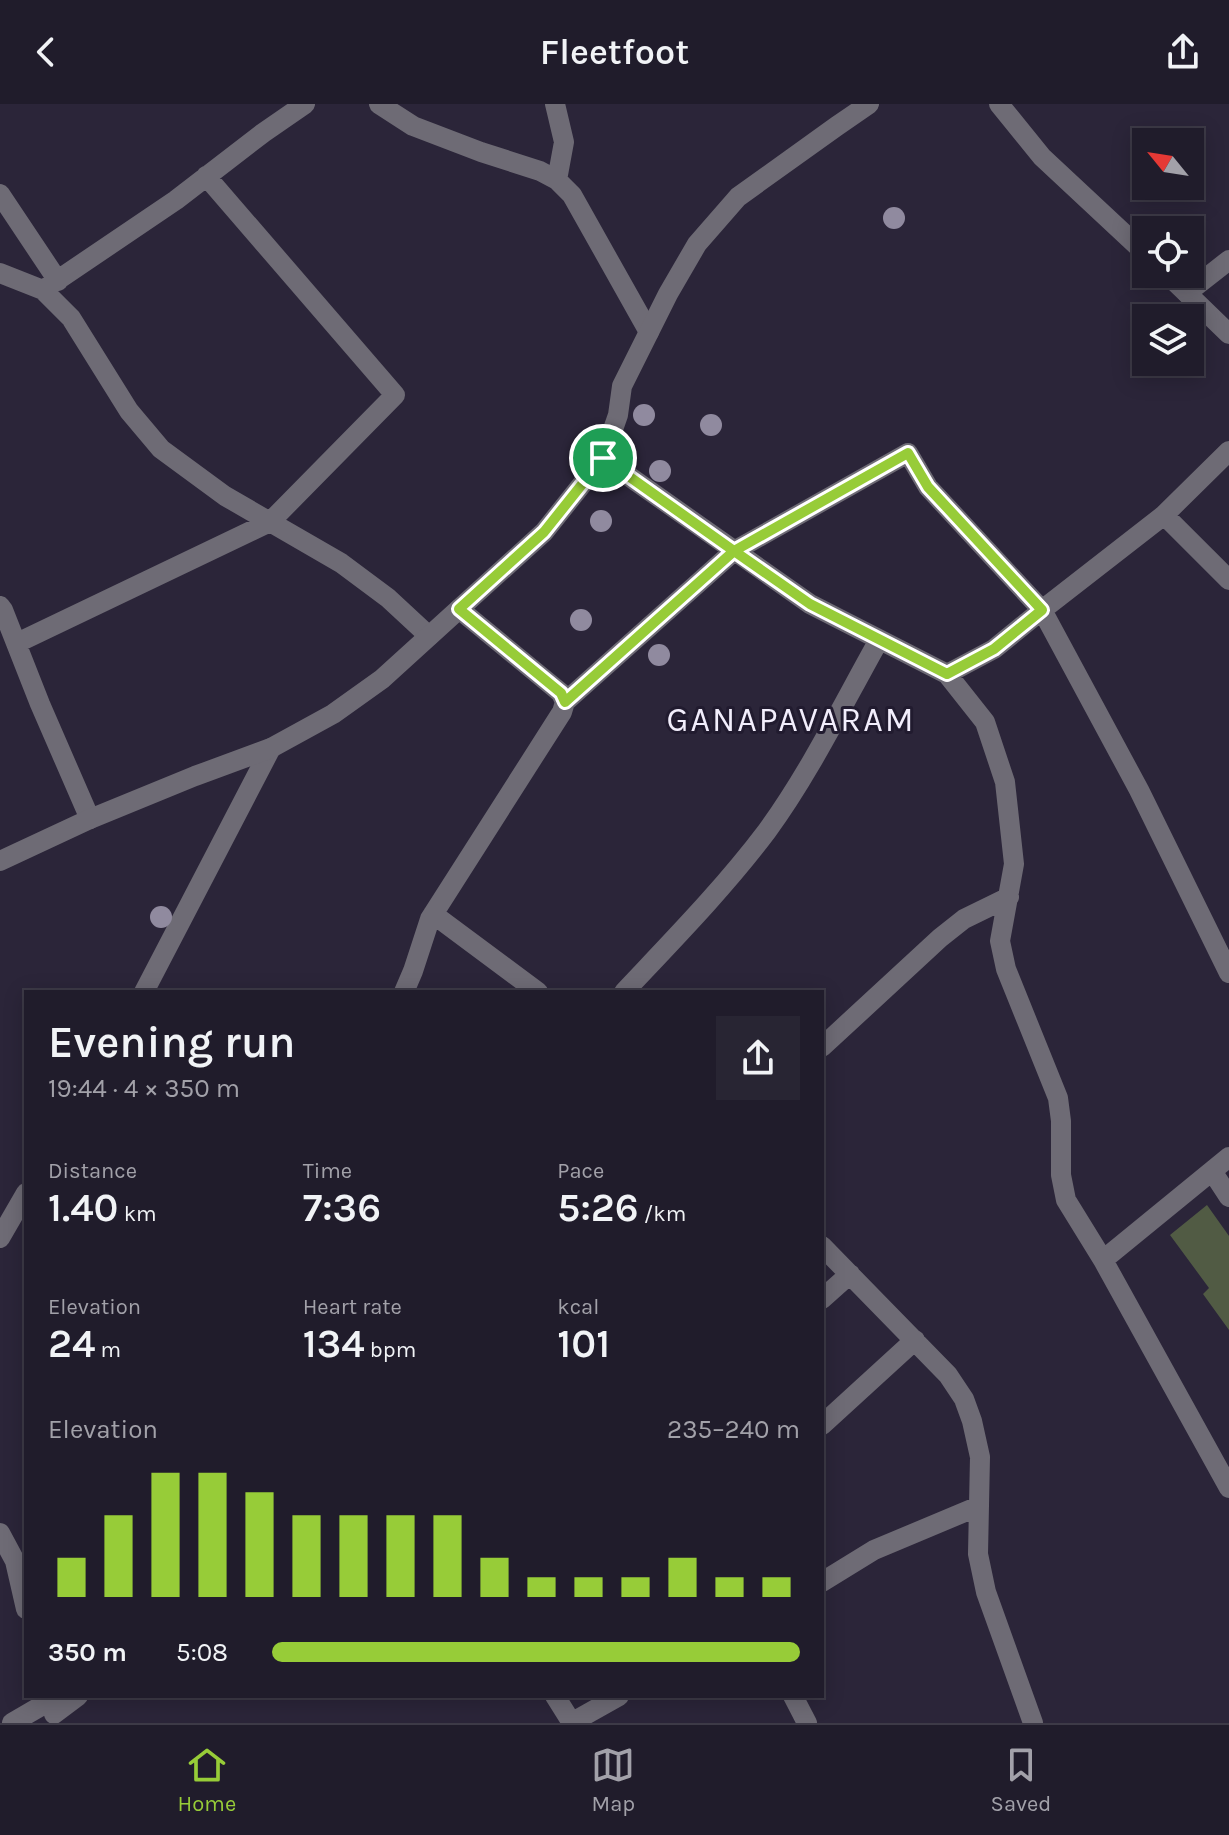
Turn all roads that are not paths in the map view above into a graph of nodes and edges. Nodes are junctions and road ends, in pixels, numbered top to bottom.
1 (305, 104) edge
2 (379, 104) edge
3 (555, 104) edge
4 (869, 104) edge
5 (999, 104) edge
6 (206, 176) junction
7 (557, 180) junction
8 (0, 194) edge
9 (1132, 241) edge
10 (1229, 260) edge
11 (0, 273) edge
12 (50, 285) junction
13 (1182, 288) edge
14 (1187, 293) junction
15 (649, 332) junction
16 (1229, 334) edge
17 (1229, 451) edge
18 (603, 458) junction
19 (1164, 515) junction
20 (270, 522) junction
21 (734, 551) junction
22 (1229, 580) edge
23 (459, 609) junction
24 (1042, 610) junction
25 (3, 619) edge
26 (429, 636) junction
27 (879, 640) junction
28 (17, 643) junction
29 (947, 674) junction
30 (565, 702) junction
31 (271, 748) junction
32 (90, 819) junction
33 (0, 861) edge
34 (1009, 897) junction
35 (433, 914) junction
36 (1229, 973) edge
37 (145, 990) edge
38 (405, 990) edge
39 (535, 990) edge
40 (626, 990) edge
41 (824, 1045) edge
42 (1229, 1157) edge
43 (1212, 1171) junction
44 (24, 1196) edge
45 (1229, 1197) edge
46 (0, 1238) edge
47 (824, 1248) edge
48 (1103, 1260) junction
49 (850, 1274) junction
50 (824, 1297) edge
51 (915, 1340) junction
52 (824, 1423) edge
53 (1229, 1488) edge
54 (979, 1506) junction
55 (0, 1533) edge
56 (20, 1556) edge
57 (824, 1581) edge
58 (24, 1591) edge
59 (74, 1698) edge
60 (556, 1698) edge
61 (615, 1698) edge
62 (794, 1698) edge
63 (52, 1709) edge
64 (12, 1723) edge
65 (571, 1723) edge
66 (807, 1723) edge
67 (1033, 1723) edge

1 - 6 street
2 - 7 street
3 - 7 street
4 - 15 street
5 - 9 street
6 - 12 street
6 - 20 street
7 - 15 street
8 - 12 street
10 - 14 street
11 - 12 street
12 - 20 street
13 - 14 street
14 - 16 street
15 - 18 street
17 - 19 street
18 - 21 street
18 - 23 street
19 - 22 street
19 - 24 street
20 - 26 street
20 - 28 street
21 - 24 street
21 - 27 street
21 - 30 street
23 - 26 street
23 - 30 street
24 - 29 street
24 - 36 street
25 - 28 street
26 - 31 street
27 - 29 street
27 - 40 street
28 - 32 street
29 - 34 street
30 - 35 street
31 - 32 street
31 - 37 street
32 - 33 street
34 - 41 street
34 - 48 street
35 - 38 street
35 - 39 street
42 - 43 street
43 - 45 street
43 - 48 street
44 - 46 street
47 - 49 street
48 - 53 street
49 - 50 street
49 - 51 street
51 - 52 street
51 - 54 street
54 - 57 street
54 - 67 street
55 - 56 street
56 - 58 street
59 - 63 street
60 - 65 street
61 - 65 street
62 - 66 street
63 - 64 street

